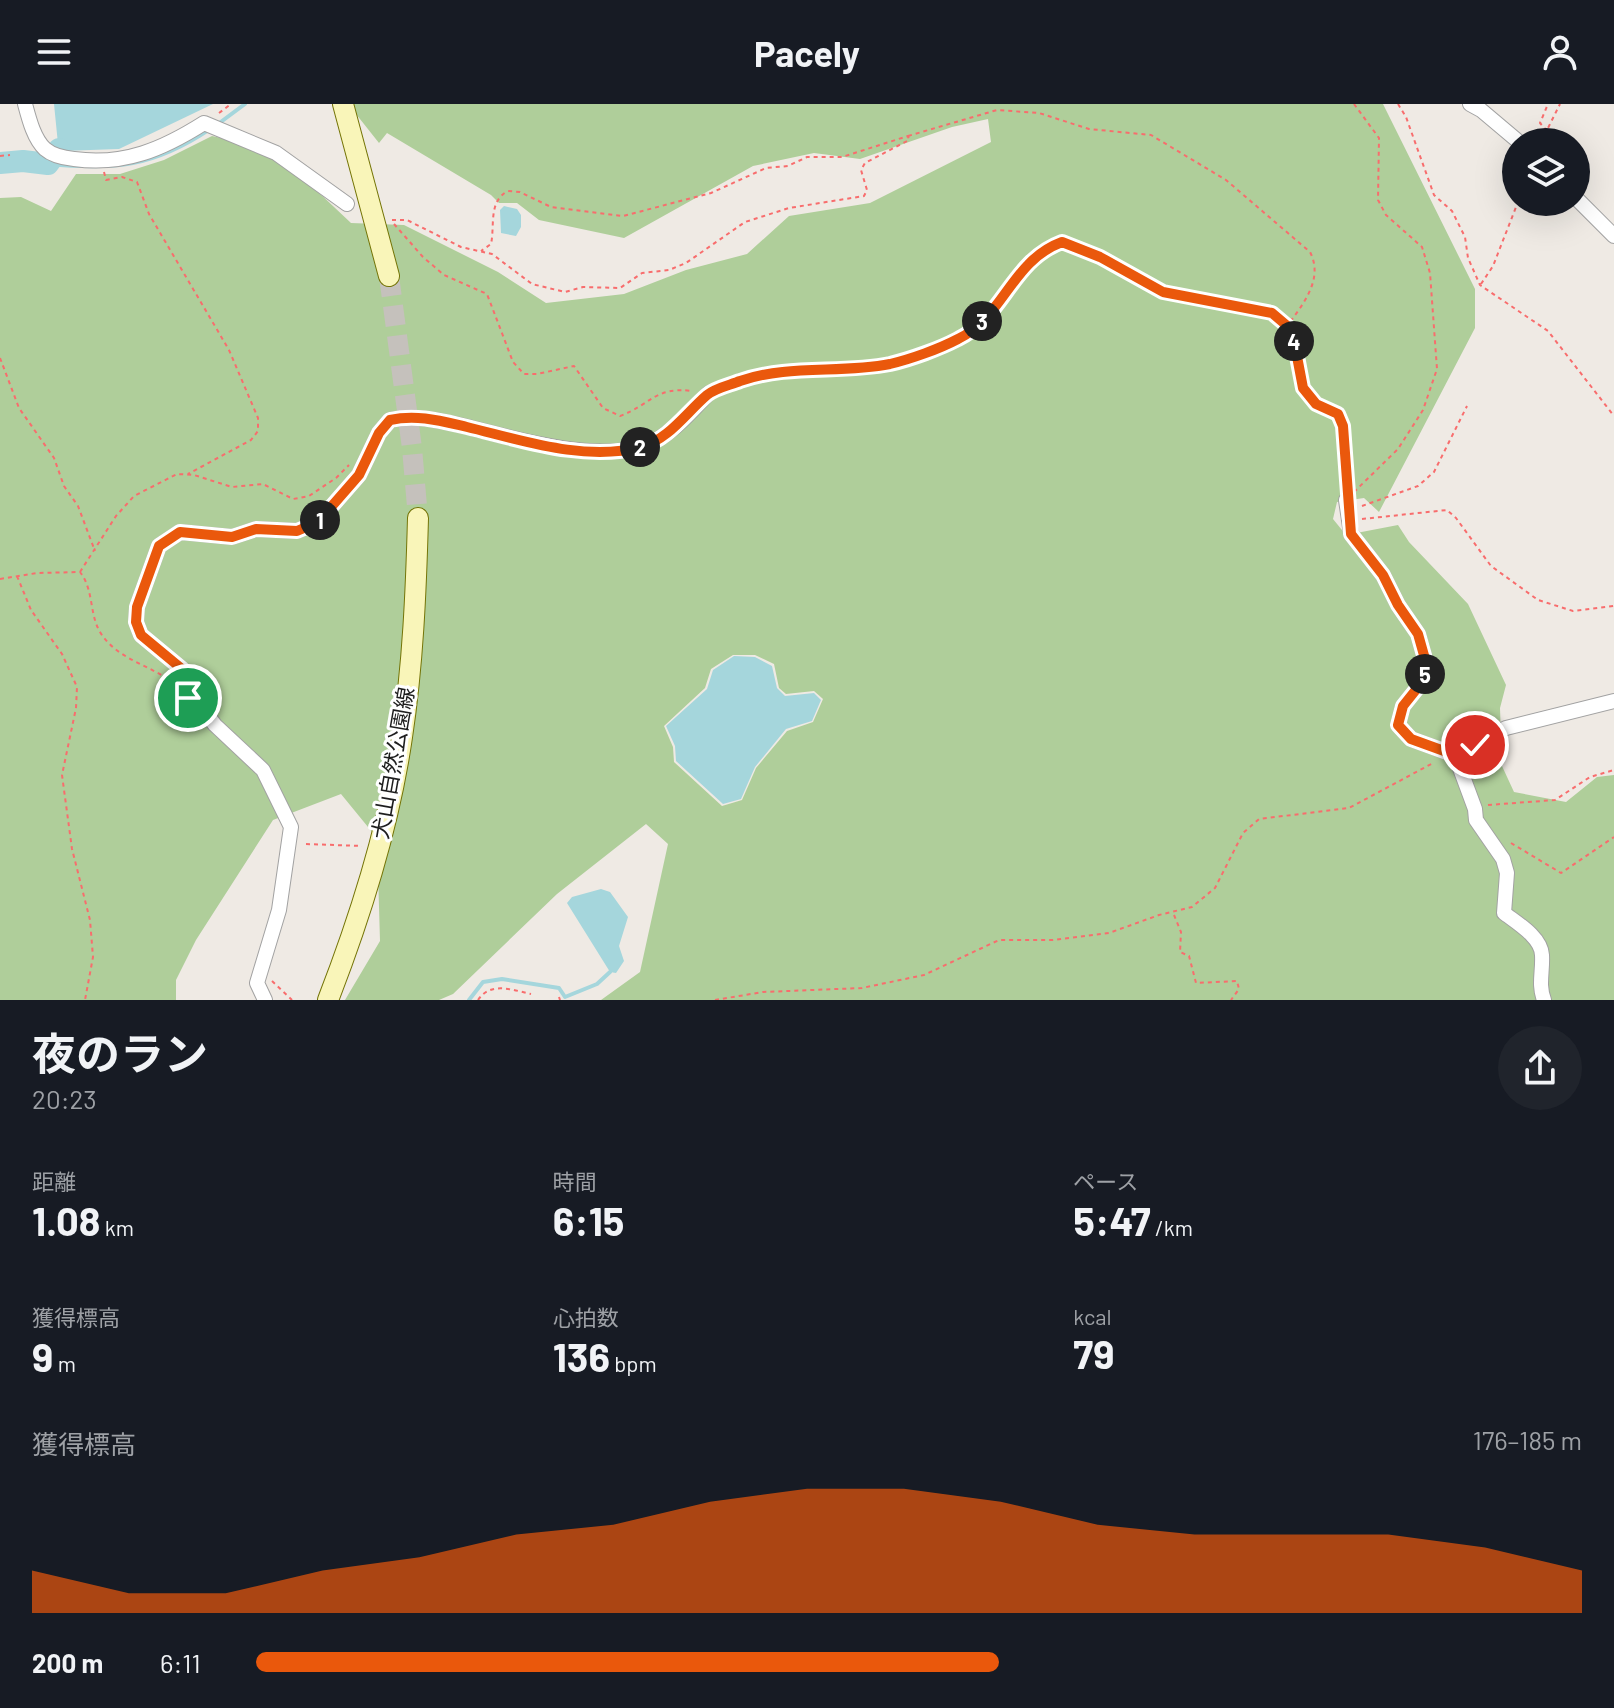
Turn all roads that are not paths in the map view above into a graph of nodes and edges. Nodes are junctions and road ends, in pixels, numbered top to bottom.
1 (25, 104) edge
2 (343, 104) edge
3 (1470, 104) edge
4 (1503, 128) edge
5 (347, 204) dead end
6 (1590, 212) edge
7 (1614, 236) edge
8 (389, 276) tunnel mouth
9 (709, 393) road end
10 (1348, 511) road end
11 (418, 518) tunnel mouth
12 (1614, 701) edge
13 (1455, 755) junction
14 (265, 1000) edge
15 (328, 1000) edge
16 (1544, 1000) edge

1 - 5 street
2 - 8 main road
3 - 4 street
6 - 7 street
9 - 14 street
10 - 13 street
11 - 15 main road, 犬山自然公園線
12 - 13 street
13 - 16 street

